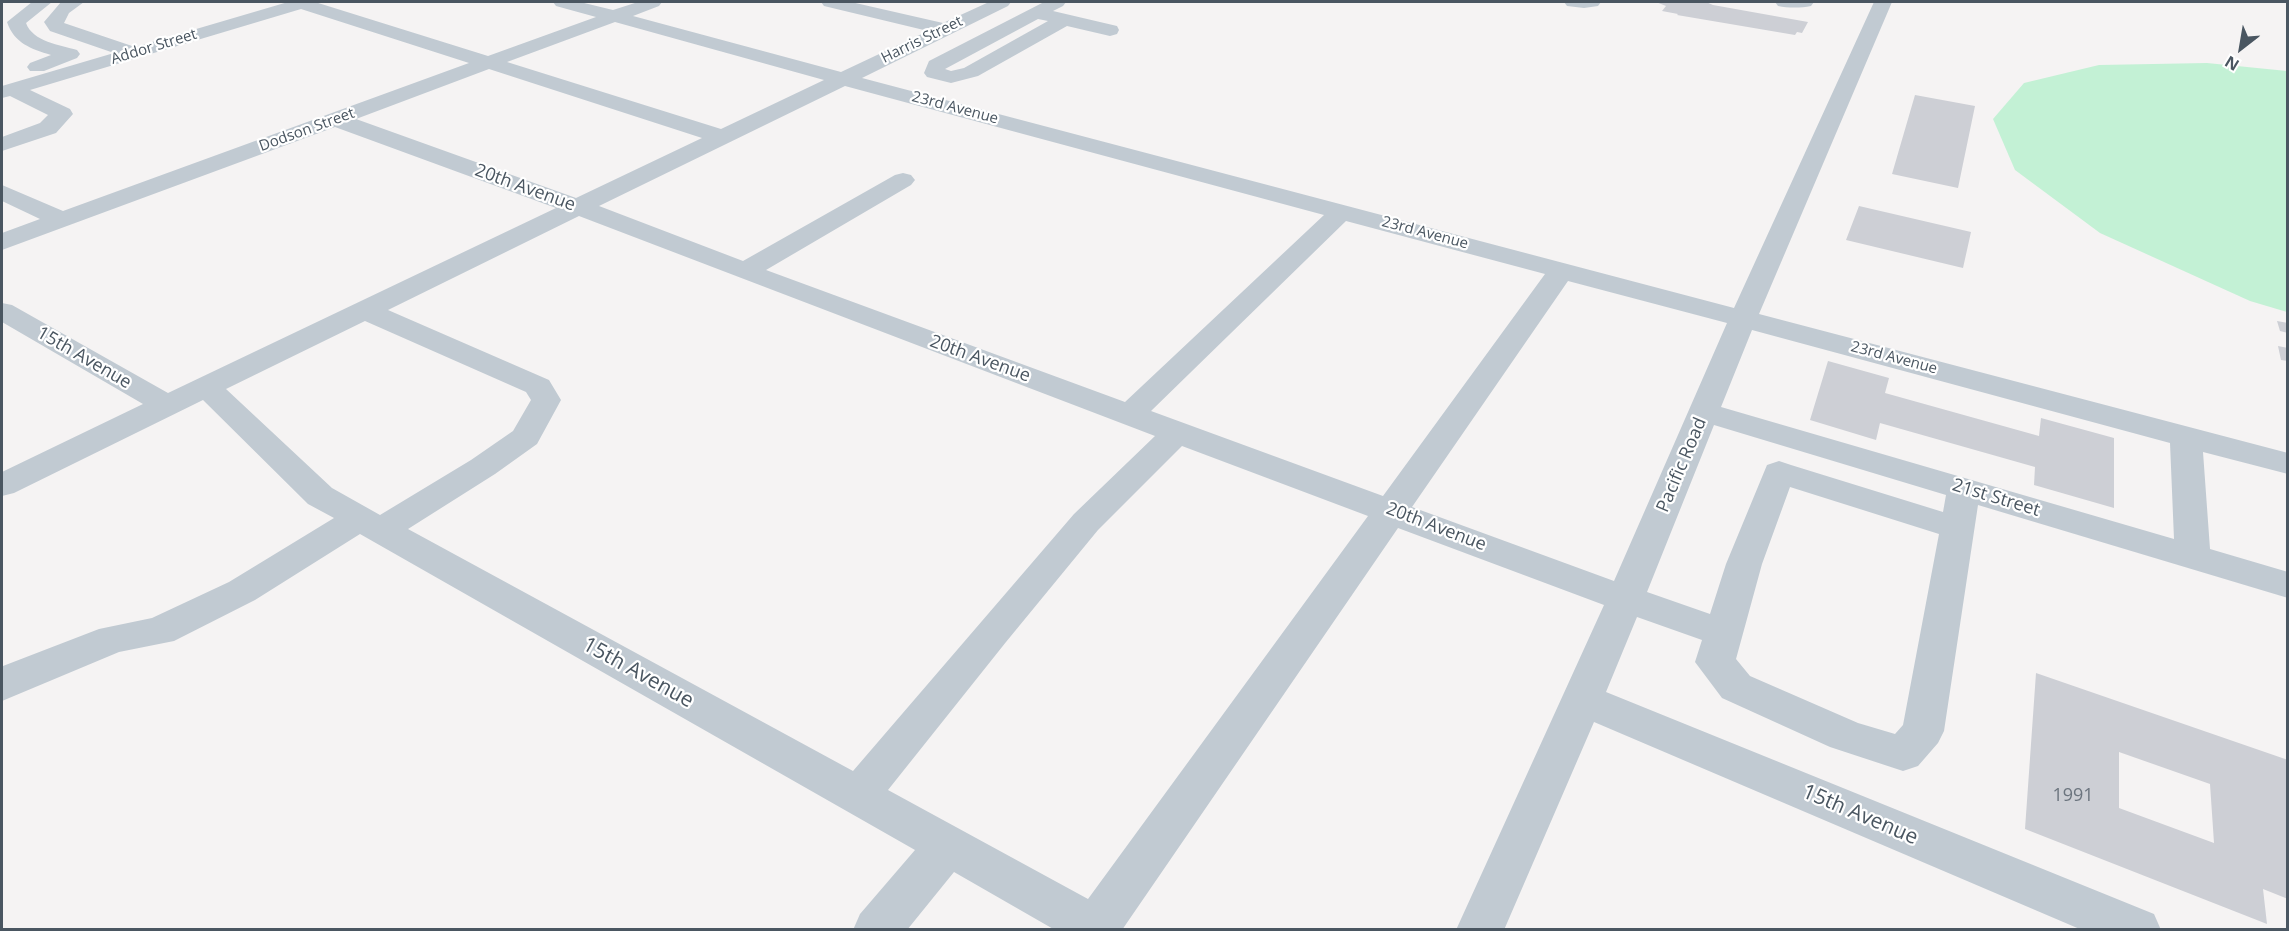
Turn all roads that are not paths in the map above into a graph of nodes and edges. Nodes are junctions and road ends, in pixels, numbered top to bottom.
1 (43, 2) edge
2 (75, 2) edge
3 (266, 2) edge
4 (303, 2) edge
5 (562, 2) edge
6 (652, 2) edge
7 (830, 2) edge
8 (1573, 2) edge
9 (1592, 2) edge
10 (1784, 2) edge
11 (1805, 2) edge
12 (1883, 2) edge
13 (998, 3) edge
14 (1060, 11) edge
15 (1035, 13) junction
16 (612, 16) junction
17 (944, 29) junction
18 (1110, 30) dead end
19 (205, 32) junction
20 (135, 53) junction
21 (486, 63) junction
22 (843, 79) junction
23 (5, 86) edge
24 (334, 119) junction
25 (722, 137) junction
26 (2, 144) edge
27 (903, 180) dead end
28 (2, 192) edge
29 (578, 207) junction
30 (1342, 211) junction
31 (62, 220) junction
32 (2, 242) edge
33 (1562, 270) junction
34 (745, 271) junction
35 (365, 310) junction
36 (2, 311) edge
37 (1743, 318) junction
38 (206, 386) junction
39 (167, 405) junction
40 (1704, 412) junction
41 (1130, 414) junction
42 (1178, 432) junction
43 (2186, 436) junction
44 (2288, 464) edge
45 (2, 485) edge
46 (1964, 489) junction
47 (1392, 511) junction
48 (371, 524) junction
49 (1957, 528) junction
50 (2193, 557) junction
51 (2288, 585) edge
52 (1625, 599) junction
53 (1723, 633) junction
54 (6, 675) edge
55 (1582, 700) junction
56 (858, 796) junction
57 (947, 846) junction
58 (1095, 928) edge
59 (877, 930) edge
60 (1480, 930) edge
61 (2137, 930) edge

1 - 23 street
2 - 20 street
3 - 19 street
4 - 19 street, Addor Street
4 - 21 street
5 - 16 street, 23rd Avenue
6 - 16 street, Dodson Street
7 - 17 street
8 - 9 street
10 - 11 street
12 - 37 street, Pacific Road
13 - 15 street
13 - 17 street, Harris Street
14 - 15 street
14 - 15 street
14 - 18 street
16 - 21 street, Dodson Street
16 - 22 street, 23rd Avenue
17 - 22 street, Harris Street
19 - 20 street, Addor Street
20 - 23 street, Addor Street
21 - 24 street, Dodson Street
21 - 25 street
22 - 25 street, Harris Street
22 - 30 street, 23rd Avenue
23 - 26 street
24 - 29 street, 20th Avenue
24 - 31 street, Dodson Street
25 - 29 street, Harris Street
27 - 34 street
28 - 31 street
29 - 34 street, 20th Avenue
29 - 35 street, Harris Street
30 - 33 street, 23rd Avenue
30 - 41 street
31 - 32 street, Dodson Street
33 - 37 street, 23rd Avenue
33 - 47 street
34 - 41 street, 20th Avenue
35 - 38 street, Harris Street
35 - 48 street
36 - 39 street, 15th Avenue
37 - 40 street, Pacific Road
37 - 43 street, 23rd Avenue
38 - 39 street, Harris Street
38 - 48 street, 15th Avenue
39 - 45 street, Harris Street
40 - 46 street, 21st Street
40 - 52 street, Pacific Road
41 - 42 street, 20th Avenue
42 - 47 street, 20th Avenue
42 - 56 street
43 - 44 street, 23rd Avenue
43 - 50 street
46 - 49 street
46 - 50 street, 21st Street
47 - 52 street, 20th Avenue
47 - 58 street
48 - 54 street
48 - 56 street, 15th Avenue
49 - 53 street
49 - 53 street
50 - 51 street, 21st Street
52 - 53 street, 20th Avenue
52 - 55 street, Pacific Road
55 - 60 street, Pacific Road
55 - 61 street, 15th Avenue
56 - 57 street, 15th Avenue
57 - 58 street, 15th Avenue
57 - 59 street

